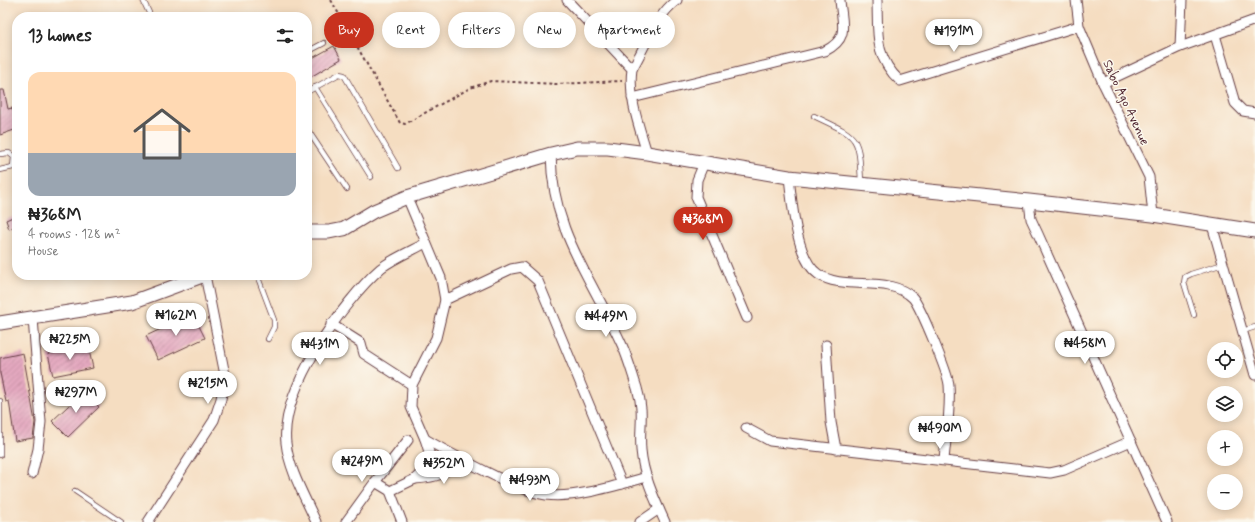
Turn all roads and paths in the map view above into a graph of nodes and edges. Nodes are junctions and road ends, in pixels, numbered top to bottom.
1 (143, 0) edge
2 (331, 0) edge
3 (567, 0) edge
4 (677, 0) edge
5 (840, 0) edge
6 (877, 0) edge
7 (1076, 0) edge
8 (1182, 0) edge
9 (149, 12) edge
10 (1255, 20) edge
11 (1080, 26) junction
12 (1215, 36) junction
13 (324, 43) dead end
14 (1180, 47) junction
15 (312, 49) edge
16 (632, 69) junction
17 (630, 81) junction
18 (1103, 84) junction
19 (315, 87) junction
20 (312, 89) edge
21 (632, 98) junction
22 (1255, 113) edge
23 (814, 116) dead end
24 (312, 136) edge
25 (647, 153) junction
26 (0, 154) edge
27 (551, 154) junction
28 (12, 155) edge
29 (704, 163) junction
30 (12, 166) edge
31 (398, 168) dead end
32 (0, 170) edge
33 (371, 177) dead end
34 (788, 178) junction
35 (861, 185) junction
36 (347, 189) dead end
37 (407, 197) junction
38 (1029, 201) junction
39 (1152, 216) junction
40 (1212, 225) junction
41 (1255, 231) edge
42 (312, 232) edge
43 (426, 243) junction
44 (1223, 264) junction
45 (191, 280) edge
46 (206, 280) edge
47 (259, 280) edge
48 (445, 300) junction
49 (1194, 315) dead end
50 (33, 318) junction
51 (747, 318) dead end
52 (0, 323) edge
53 (331, 324) junction
54 (1255, 327) edge
55 (1243, 330) junction
56 (268, 339) dead end
57 (826, 345) dead end
58 (1255, 375) edge
59 (412, 385) junction
60 (0, 401) edge
61 (746, 428) dead end
62 (425, 439) junction
63 (408, 440) dead end
64 (1131, 441) junction
65 (836, 449) junction
66 (0, 455) edge
67 (458, 459) junction
68 (944, 460) junction
69 (32, 474) dead end
70 (647, 477) junction
71 (415, 479) junction
72 (375, 482) junction
73 (622, 484) junction
74 (75, 491) dead end
75 (390, 491) junction
76 (659, 509) junction
77 (121, 522) edge
78 (148, 522) edge
79 (316, 522) edge
80 (346, 522) edge
81 (402, 522) edge
82 (640, 522) edge
83 (665, 522) edge
84 (1167, 522) edge

1 - 9 lane
2 - 17 path
3 - 16 street
4 - 16 street
5 - 21 street
6 - 11 street
7 - 11 street, Sabo Ago Avenue
8 - 14 street
10 - 12 street
11 - 18 street, Sabo Ago Avenue
12 - 14 street
12 - 22 street
13 - 15 lane
14 - 18 street
16 - 17 street
17 - 21 street
18 - 39 street, Sabo Ago Avenue
19 - 20 lane
19 - 31 lane
19 - 33 lane
21 - 25 street
23 - 35 lane
24 - 36 lane
25 - 27 street
25 - 29 street
26 - 28 lane
27 - 37 street
27 - 70 street
29 - 34 street
29 - 51 street
30 - 32 lane
34 - 35 street
34 - 68 street
35 - 38 street
37 - 42 street
37 - 43 street
38 - 39 street
38 - 64 street
39 - 40 street
40 - 41 street
40 - 44 street
43 - 48 street
43 - 53 street
44 - 49 lane
44 - 55 street
45 - 50 street
46 - 78 street
47 - 56 lane
48 - 59 street
48 - 73 street
50 - 52 street
50 - 69 street
53 - 59 street
53 - 79 street
54 - 55 lane
55 - 58 street
57 - 65 street
59 - 62 street
60 - 66 lane
61 - 65 street
62 - 67 street
62 - 71 street
63 - 72 street
64 - 68 street
64 - 84 street
65 - 68 street
67 - 71 street
67 - 73 street
70 - 73 street
70 - 76 street
71 - 75 street
72 - 75 street
72 - 80 street
74 - 77 lane
75 - 81 street
76 - 82 street
76 - 83 street

